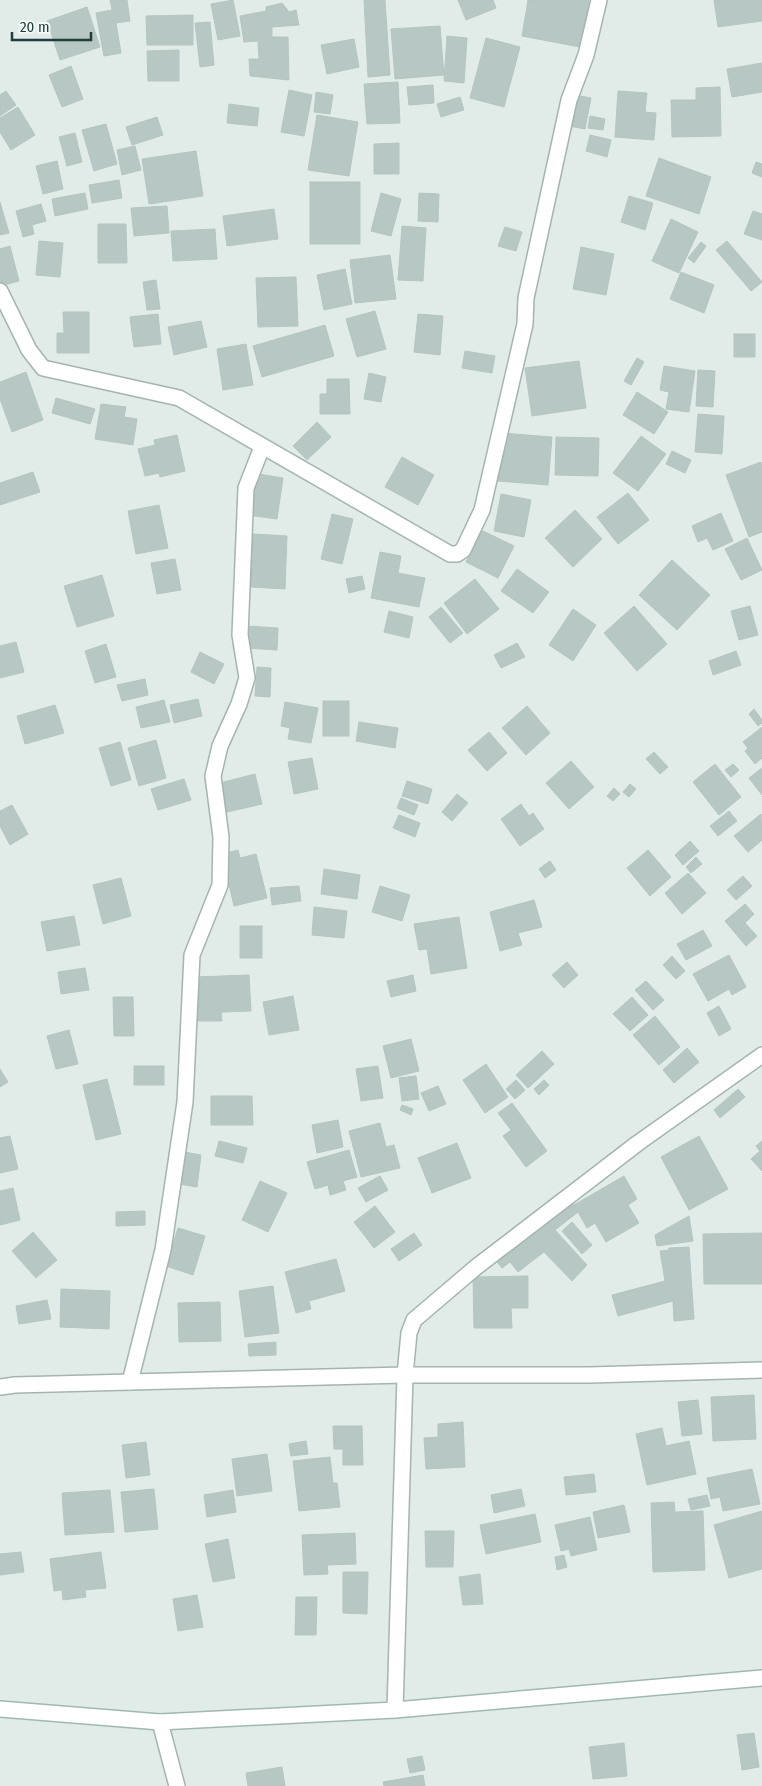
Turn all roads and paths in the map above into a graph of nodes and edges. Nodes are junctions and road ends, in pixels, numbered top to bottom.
1 (599, 0) edge
2 (0, 291) edge
3 (262, 446) junction
4 (762, 1055) edge
5 (762, 1370) edge
6 (405, 1376) junction
7 (130, 1382) junction
8 (0, 1387) edge
9 (762, 1678) edge
10 (0, 1709) edge
11 (396, 1710) junction
12 (160, 1722) junction
13 (177, 1786) edge

1 - 3 street
2 - 3 street
3 - 7 street
4 - 6 street
5 - 6 street
6 - 7 street
6 - 11 street
7 - 8 street
9 - 11 street
10 - 12 street
11 - 12 street
12 - 13 street

